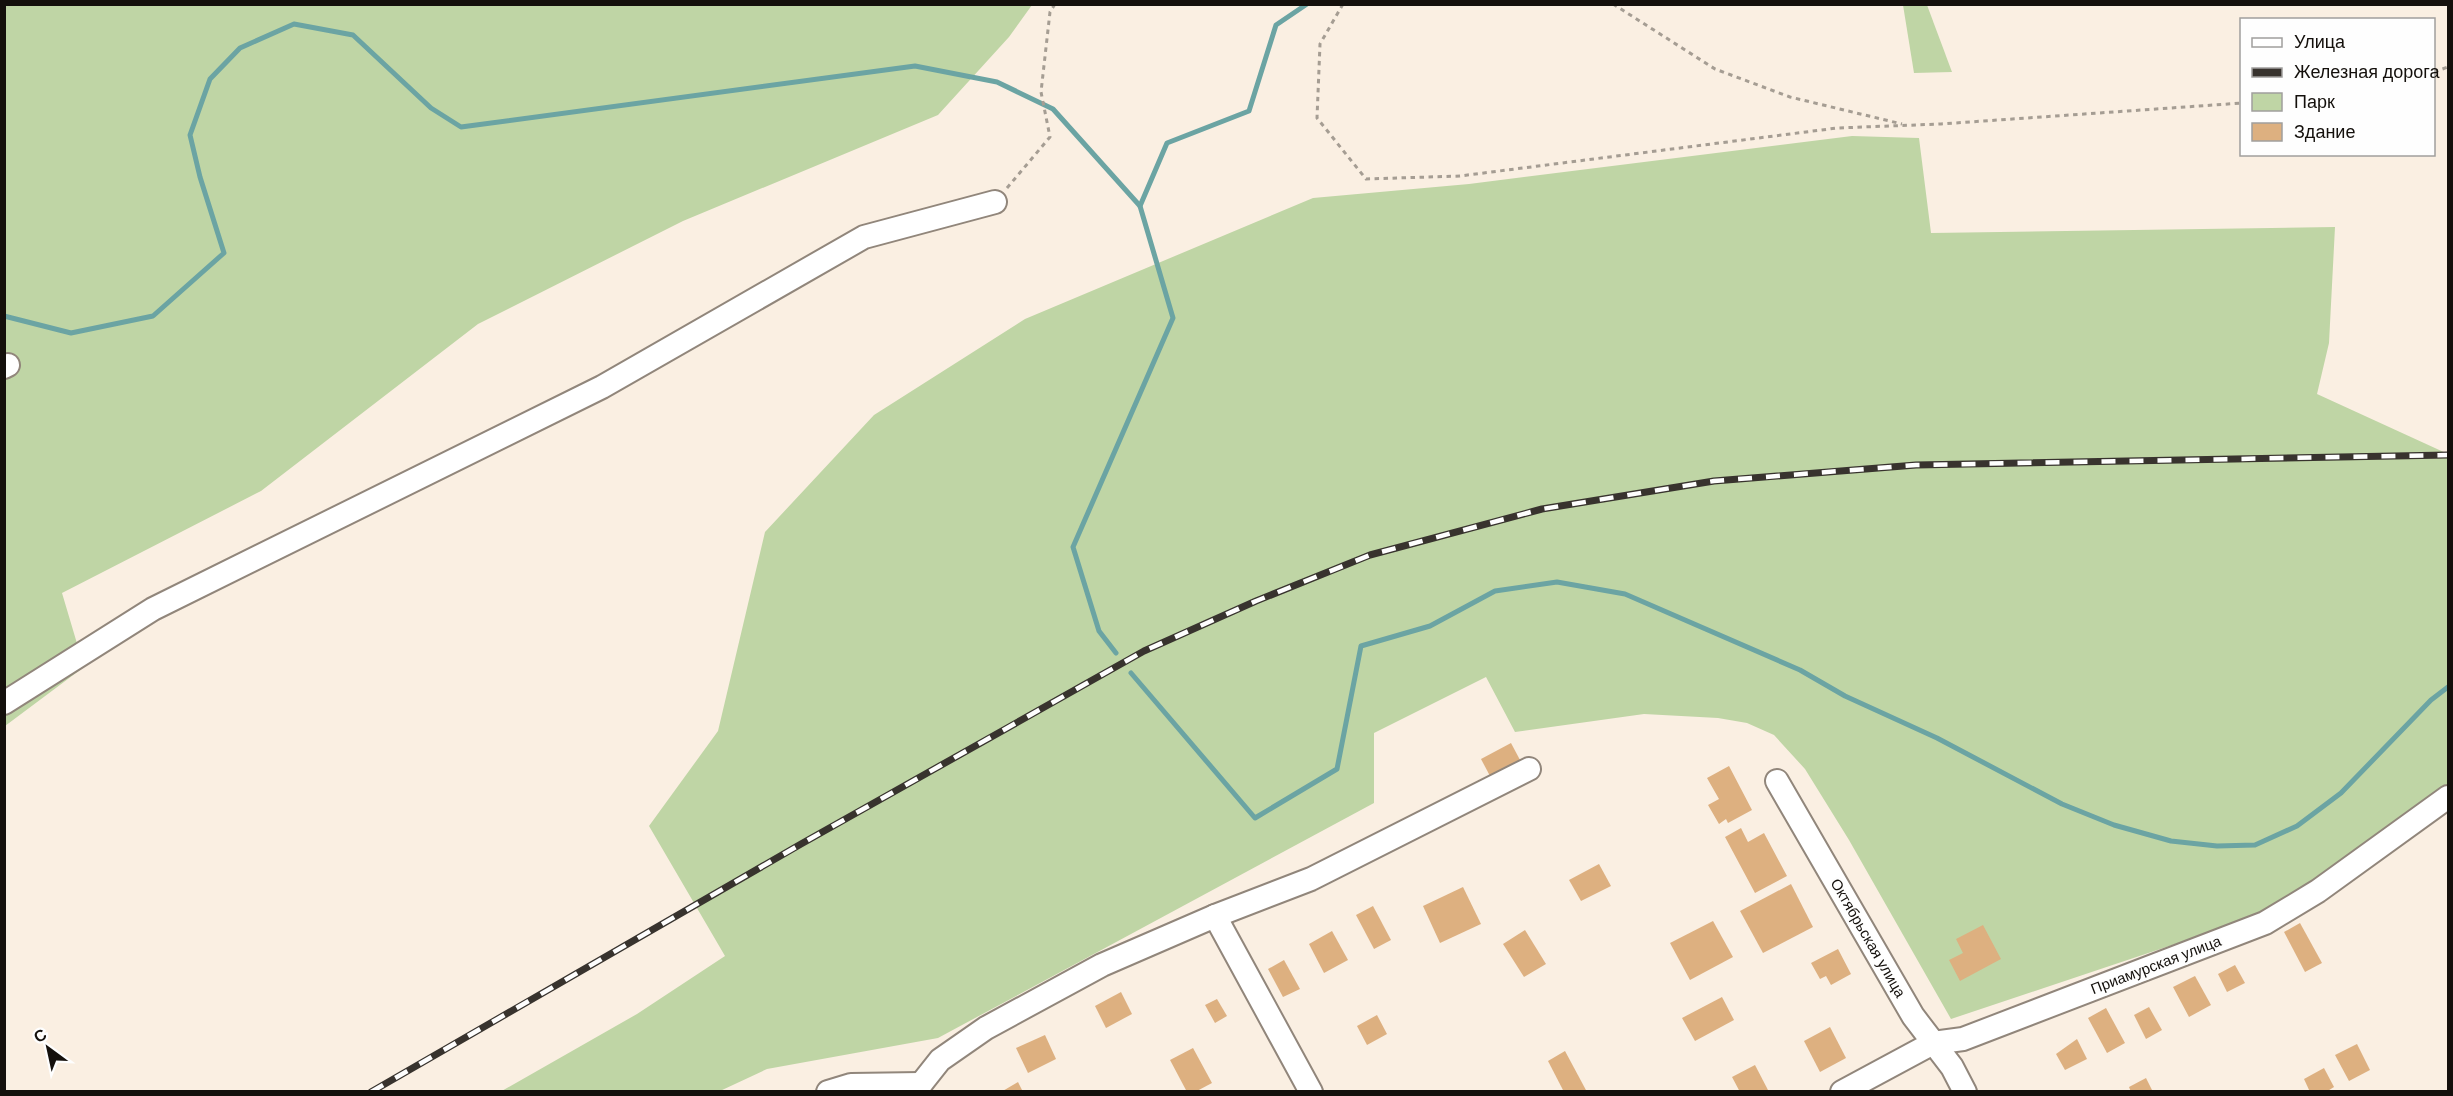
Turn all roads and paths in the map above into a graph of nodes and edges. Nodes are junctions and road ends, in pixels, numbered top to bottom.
1 (1054, 4) edge
2 (1344, 4) edge
3 (1613, 4) edge
4 (2240, 104) edge
5 (1908, 126) junction
6 (995, 202) joint
7 (4, 703) edge
8 (1529, 769) dead end
9 (1777, 781) dead end
10 (2448, 796) edge
11 (1215, 916) junction
12 (1933, 1043) junction
13 (923, 1088) edge
14 (828, 1092) edge
15 (1311, 1092) edge
16 (1842, 1092) edge
17 (1965, 1092) edge

1 - 6 path
2 - 5 path
3 - 5 path
4 - 5 path
6 - 7 street
8 - 11 street
9 - 12 street, Октябрьская улица
10 - 12 street, Приамурская улица
11 - 13 street
11 - 15 street
12 - 16 street, Приамурская улица
12 - 17 street, Октябрьская улица
13 - 14 street

